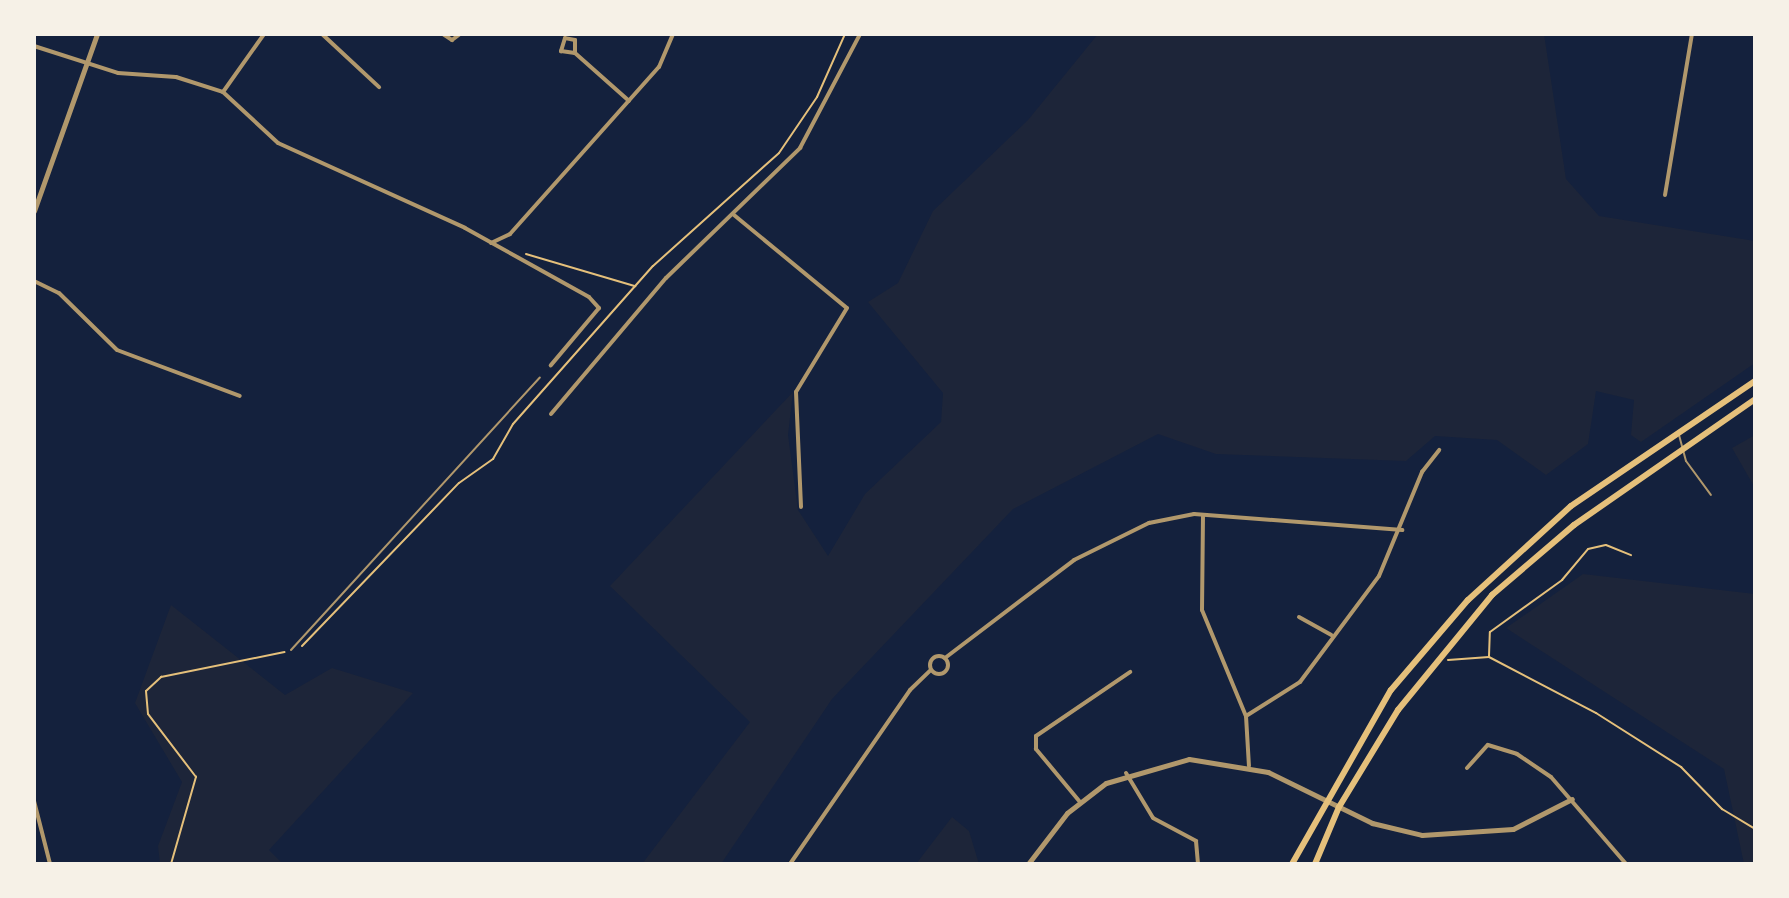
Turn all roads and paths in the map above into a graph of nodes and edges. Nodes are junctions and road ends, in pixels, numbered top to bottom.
1 (97, 34) edge
2 (264, 34) edge
3 (322, 34) edge
4 (443, 34) edge
5 (460, 34) edge
6 (673, 34) edge
7 (860, 34) edge
8 (1692, 34) edge
9 (34, 46) edge
10 (575, 53) junction
11 (86, 64) junction
12 (379, 87) dead end
13 (223, 92) junction
14 (629, 101) junction
15 (1665, 195) dead end
16 (34, 211) edge
17 (734, 215) junction
18 (491, 243) junction
19 (518, 251) dead end
20 (34, 281) edge
21 (636, 287) dead end
22 (551, 365) dead end
23 (540, 377) dead end
24 (1755, 381) edge
25 (240, 396) dead end
26 (1755, 399) edge
27 (551, 414) dead end
28 (1678, 433) junction
29 (1686, 445) junction
30 (1439, 450) dead end
31 (1711, 495) dead end
32 (801, 507) dead end
33 (1203, 515) junction
34 (1402, 530) junction
35 (1631, 555) dead end
36 (1299, 617) dead end
37 (1331, 635) junction
38 (291, 650) dead end
39 (1440, 655) junction
40 (1489, 657) junction
41 (945, 658) junction
42 (931, 670) junction
43 (1130, 672) dead end
44 (1246, 716) junction
45 (1249, 766) junction
46 (1467, 768) dead end
47 (1126, 773) junction
48 (1572, 799) junction
49 (1325, 800) junction
50 (34, 801) edge
51 (1080, 802) junction
52 (1339, 807) junction
53 (1755, 829) edge
54 (50, 864) edge
55 (790, 864) edge
56 (1028, 864) edge
57 (1198, 864) edge
58 (1292, 864) edge
59 (1315, 864) edge
60 (1626, 864) edge

1 - 11 street
2 - 13 street
3 - 12 street
4 - 5 street
6 - 14 street
7 - 17 street
8 - 15 street
9 - 11 street
10 - 10 street
10 - 14 street
11 - 13 street
11 - 16 street
13 - 18 street
14 - 18 street
17 - 27 street
17 - 32 street
18 - 22 street
19 - 21 path
20 - 25 street
23 - 38 lane
24 - 28 main road
26 - 29 main road
28 - 29 lane
28 - 49 main road
29 - 31 lane
29 - 39 main road
30 - 34 street
33 - 34 street
33 - 41 street
33 - 44 street
34 - 37 street
35 - 40 path
36 - 37 street
37 - 44 street
39 - 40 path
39 - 52 main road
40 - 53 path
41 - 42 street
41 - 42 street
42 - 55 street
43 - 51 street
44 - 45 street
45 - 47 street
45 - 49 street
46 - 48 street
47 - 51 street
47 - 57 street
48 - 52 street
48 - 60 street
49 - 52 street
49 - 58 main road
50 - 54 street
51 - 56 street
52 - 59 main road

